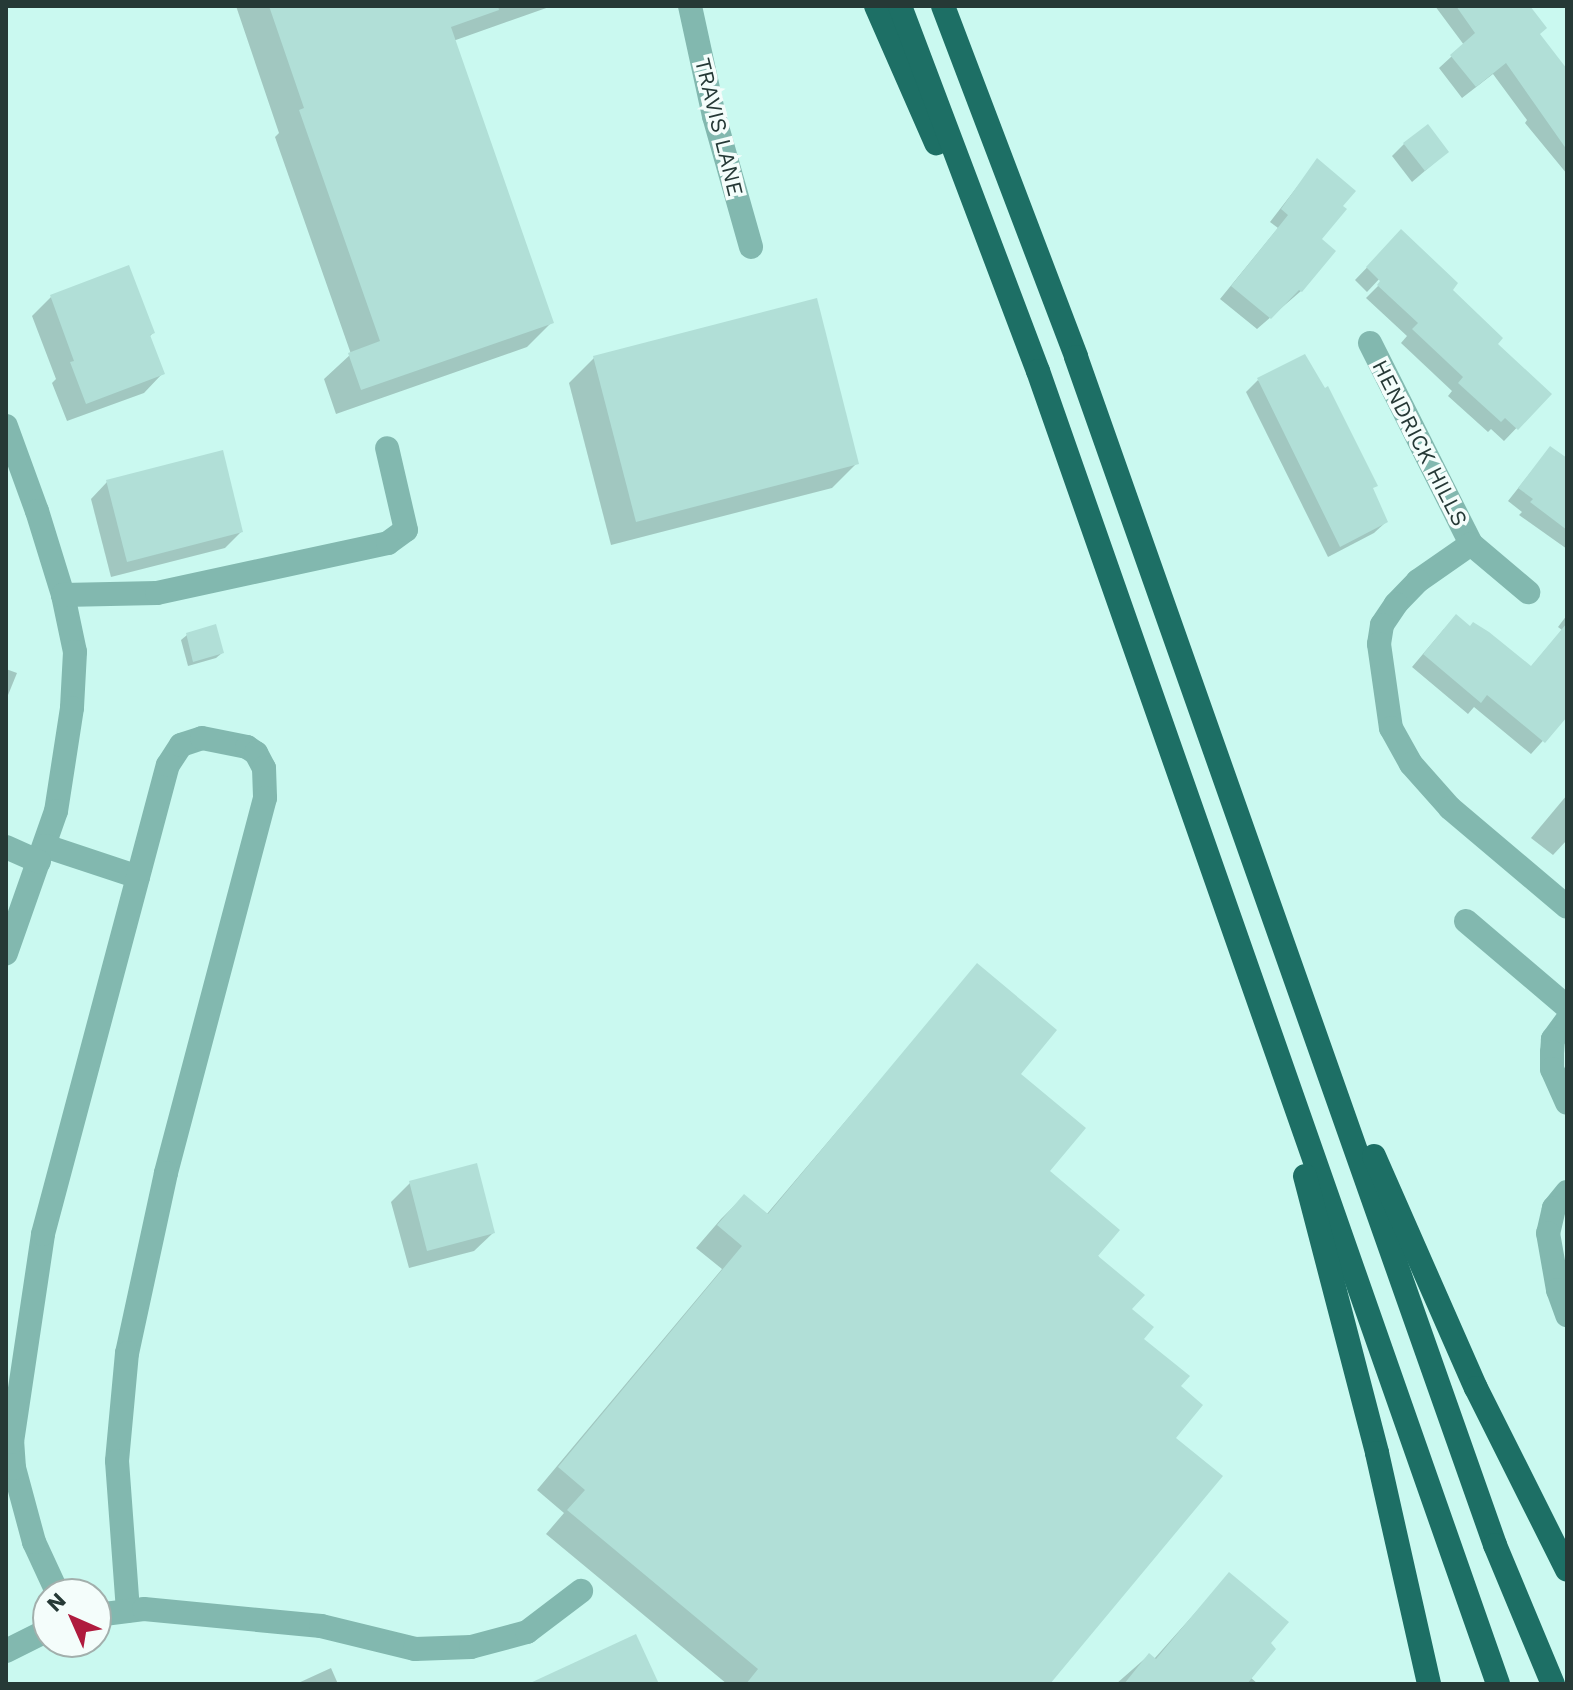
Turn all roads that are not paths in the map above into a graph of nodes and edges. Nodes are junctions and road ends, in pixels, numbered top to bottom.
1 (690, 6) edge
2 (876, 6) edge
3 (900, 6) edge
4 (943, 6) edge
5 (959, 6) edge
6 (1019, 201) junction
7 (751, 247) dead end
8 (1370, 343) dead end
9 (1038, 371) junction
10 (6, 426) edge
11 (387, 448) dead end
12 (1471, 544) junction
13 (1528, 592) dead end
14 (63, 595) junction
15 (6, 847) edge
16 (42, 854) junction
17 (138, 877) junction
18 (1567, 907) edge
19 (1466, 921) dead end
20 (6, 953) edge
21 (1299, 986) junction
22 (1259, 999) junction
23 (1567, 1007) edge
24 (1567, 1020) edge
25 (1567, 1103) edge
26 (1567, 1192) edge
27 (1567, 1315) edge
28 (1567, 1570) edge
29 (51, 1578) edge
30 (581, 1591) dead end
31 (128, 1611) junction
32 (112, 1613) edge
33 (32, 1638) edge
34 (6, 1651) edge
35 (1429, 1684) edge
36 (1498, 1684) edge
37 (1553, 1684) edge

1 - 7 street, TRAVIS LANE
2 - 9 highway
3 - 9 highway
4 - 6 highway
5 - 6 highway
6 - 21 highway
8 - 12 street, HENDRICK HILLS
9 - 22 highway
10 - 14 street
11 - 14 street
12 - 13 street, HENDRICK HILLS
12 - 18 street, HENDRICK HILLS
14 - 16 street
15 - 16 street
16 - 17 street
16 - 20 street
17 - 29 street
17 - 31 street
19 - 23 street
21 - 28 highway
21 - 37 highway
22 - 35 highway
22 - 36 highway
24 - 25 street
26 - 27 street
30 - 31 street
31 - 32 street
33 - 34 street

